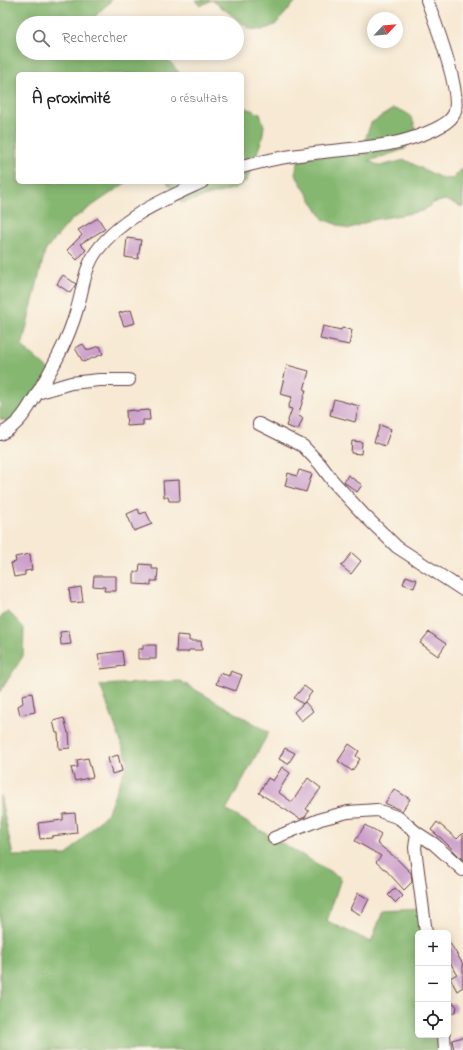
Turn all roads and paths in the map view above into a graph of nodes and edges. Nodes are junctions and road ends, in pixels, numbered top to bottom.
1 (427, 0) edge
2 (244, 167) edge
3 (198, 184) edge
4 (129, 380) dead end
5 (37, 393) junction
6 (259, 424) dead end
7 (0, 434) edge
8 (463, 590) edge
9 (417, 833) junction
10 (274, 838) dead end
11 (463, 870) edge
12 (426, 930) edge
13 (444, 1038) edge
14 (445, 1050) edge

1 - 2 street
3 - 5 street
4 - 5 street
5 - 7 street
6 - 8 street
9 - 10 street
9 - 11 street
9 - 12 street
13 - 14 street

